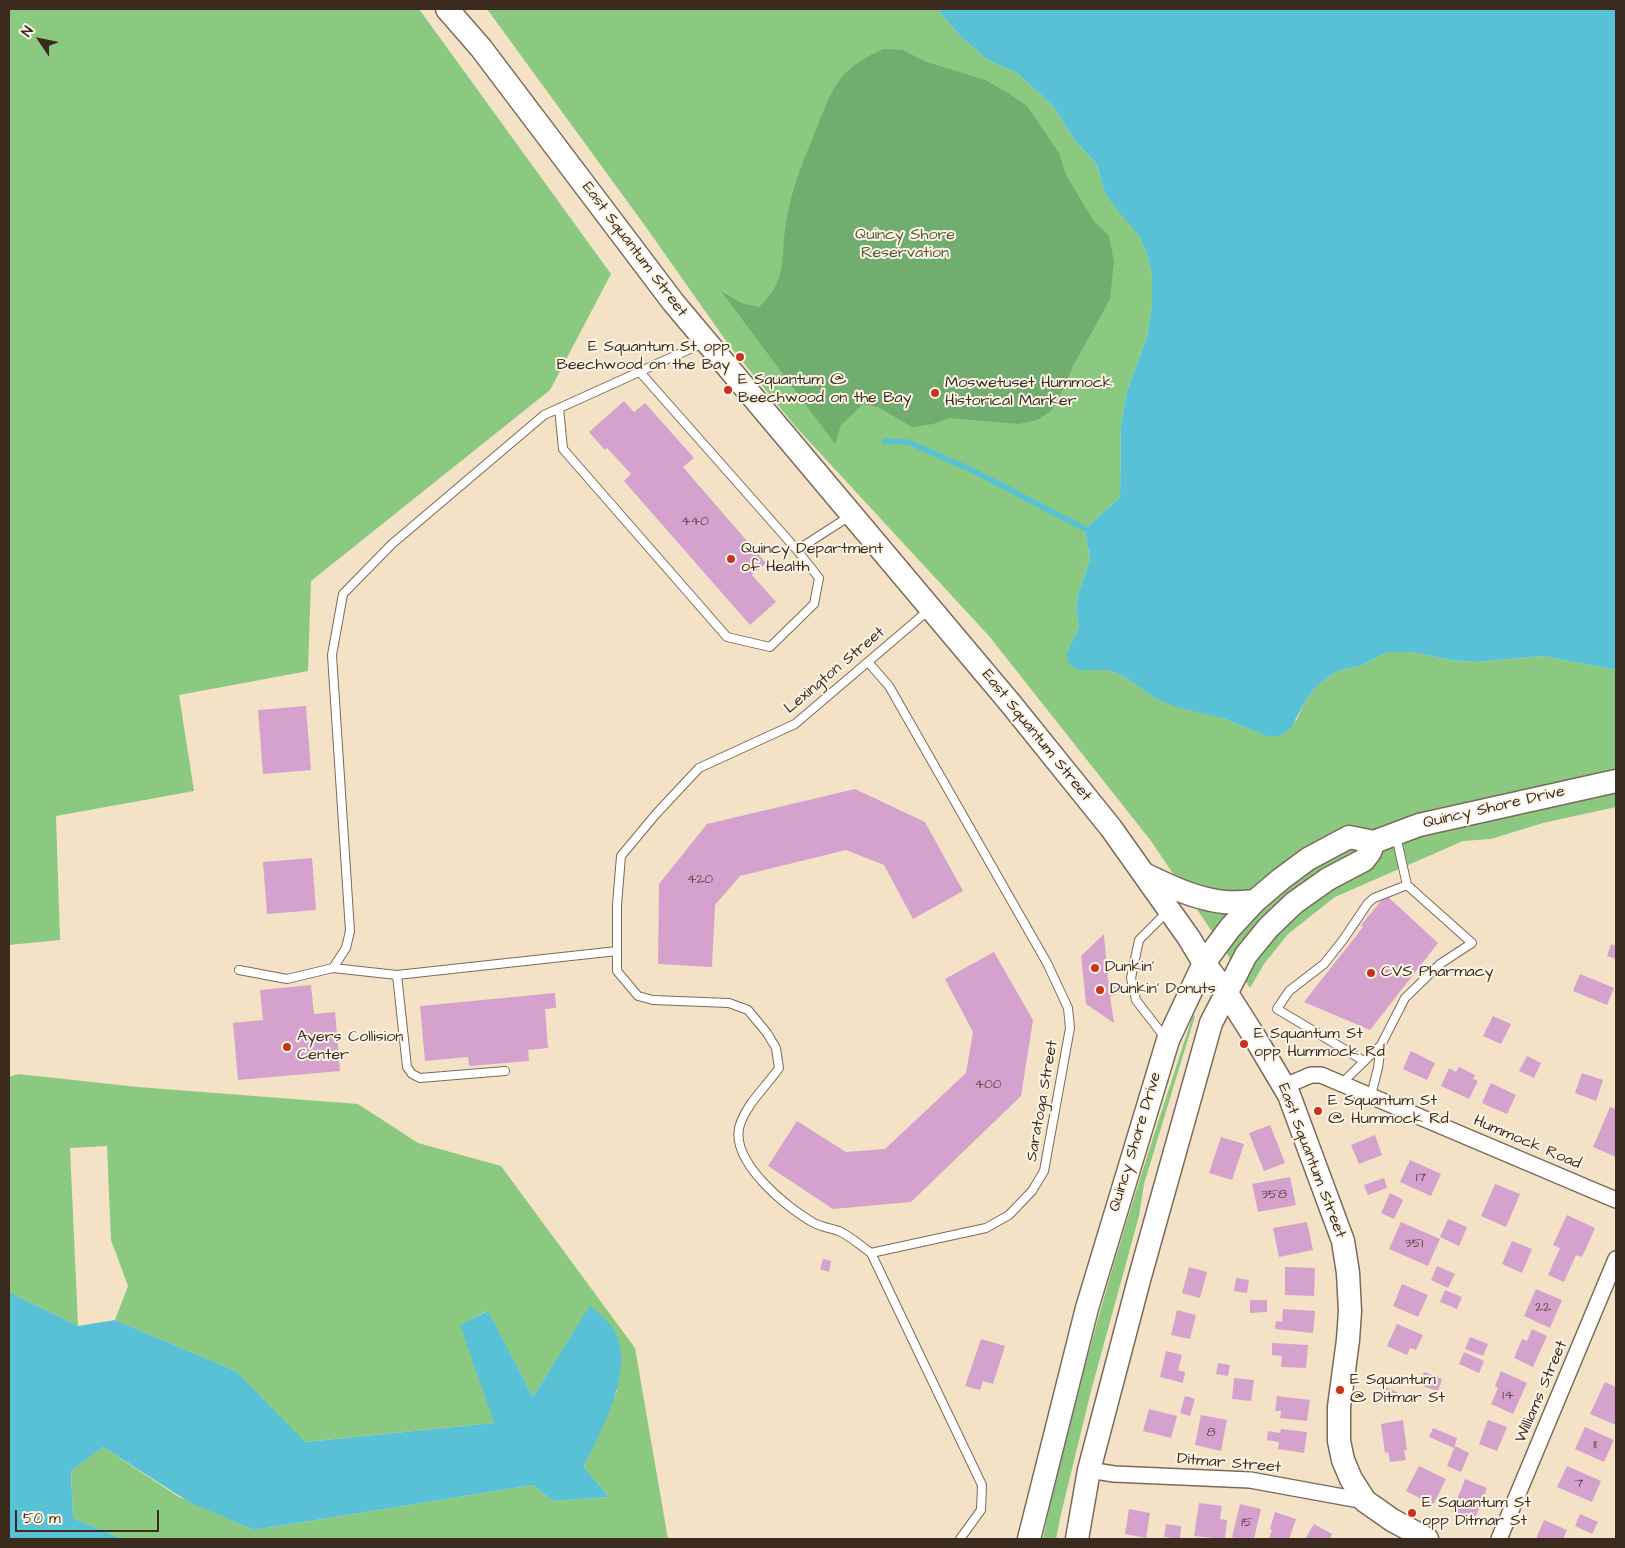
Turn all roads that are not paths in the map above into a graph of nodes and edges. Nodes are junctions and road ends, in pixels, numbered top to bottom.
1 (446, 9) edge
2 (705, 341) junction
3 (639, 371) junction
4 (559, 408) junction
5 (852, 516) junction
6 (796, 550) junction
7 (930, 609) junction
8 (868, 662) junction
9 (1616, 781) edge
10 (1395, 834) junction
11 (1374, 842) junction
12 (1144, 874) junction
13 (1407, 885) junction
14 (1256, 901) junction
15 (1169, 910) junction
16 (617, 951) junction
17 (1204, 963) junction
18 (333, 968) junction
19 (239, 970) dead end
20 (397, 975) junction
21 (1226, 992) junction
22 (1168, 1040) junction
23 (1381, 1045) junction
24 (1364, 1061) junction
25 (505, 1071) dead end
26 (1342, 1082) junction
27 (1285, 1086) junction
28 (1371, 1095) junction
29 (1616, 1200) edge
30 (870, 1253) junction
31 (1616, 1259) edge
32 (1090, 1470) junction
33 (1364, 1501) junction
34 (960, 1539) edge
35 (1029, 1539) edge
36 (1077, 1539) edge
37 (1427, 1539) edge
38 (1499, 1539) edge

1 - 2 main road, East Squantum Street
2 - 3 lane
2 - 5 main road, East Squantum Street
3 - 4 lane
3 - 6 lane
4 - 6 lane
4 - 18 lane
5 - 6 lane
5 - 7 main road, East Squantum Street
7 - 8 lane, Lexington Street
7 - 12 main road, East Squantum Street
8 - 16 lane, Lexington Street
8 - 30 lane, Saratoga Street
9 - 10 main road, Quincy Shore Drive
10 - 11 main road, Quincy Shore Drive
10 - 13 lane
11 - 14 main road, Quincy Shore Drive
11 - 21 main road
12 - 14 main road
12 - 15 main road, East Squantum Street
13 - 23 lane
13 - 24 lane
14 - 17 main road, Quincy Shore Drive
15 - 17 main road, East Squantum Street
15 - 22 lane
16 - 20 lane
16 - 30 lane, Lexington Street
17 - 21 main road, East Squantum Street
17 - 22 main road, Quincy Shore Drive
18 - 19 lane
18 - 20 lane
20 - 25 lane
21 - 27 main road, East Squantum Street
21 - 32 main road
22 - 35 main road, Quincy Shore Drive
23 - 24 lane
23 - 28 lane
24 - 26 lane
26 - 27 street, Hummock Road
26 - 28 street, Hummock Road
27 - 33 main road, East Squantum Street
28 - 29 street, Hummock Road
30 - 34 lane
31 - 38 street, Williams Street
32 - 33 street, Ditmar Street
32 - 36 main road
33 - 37 main road, East Squantum Street

